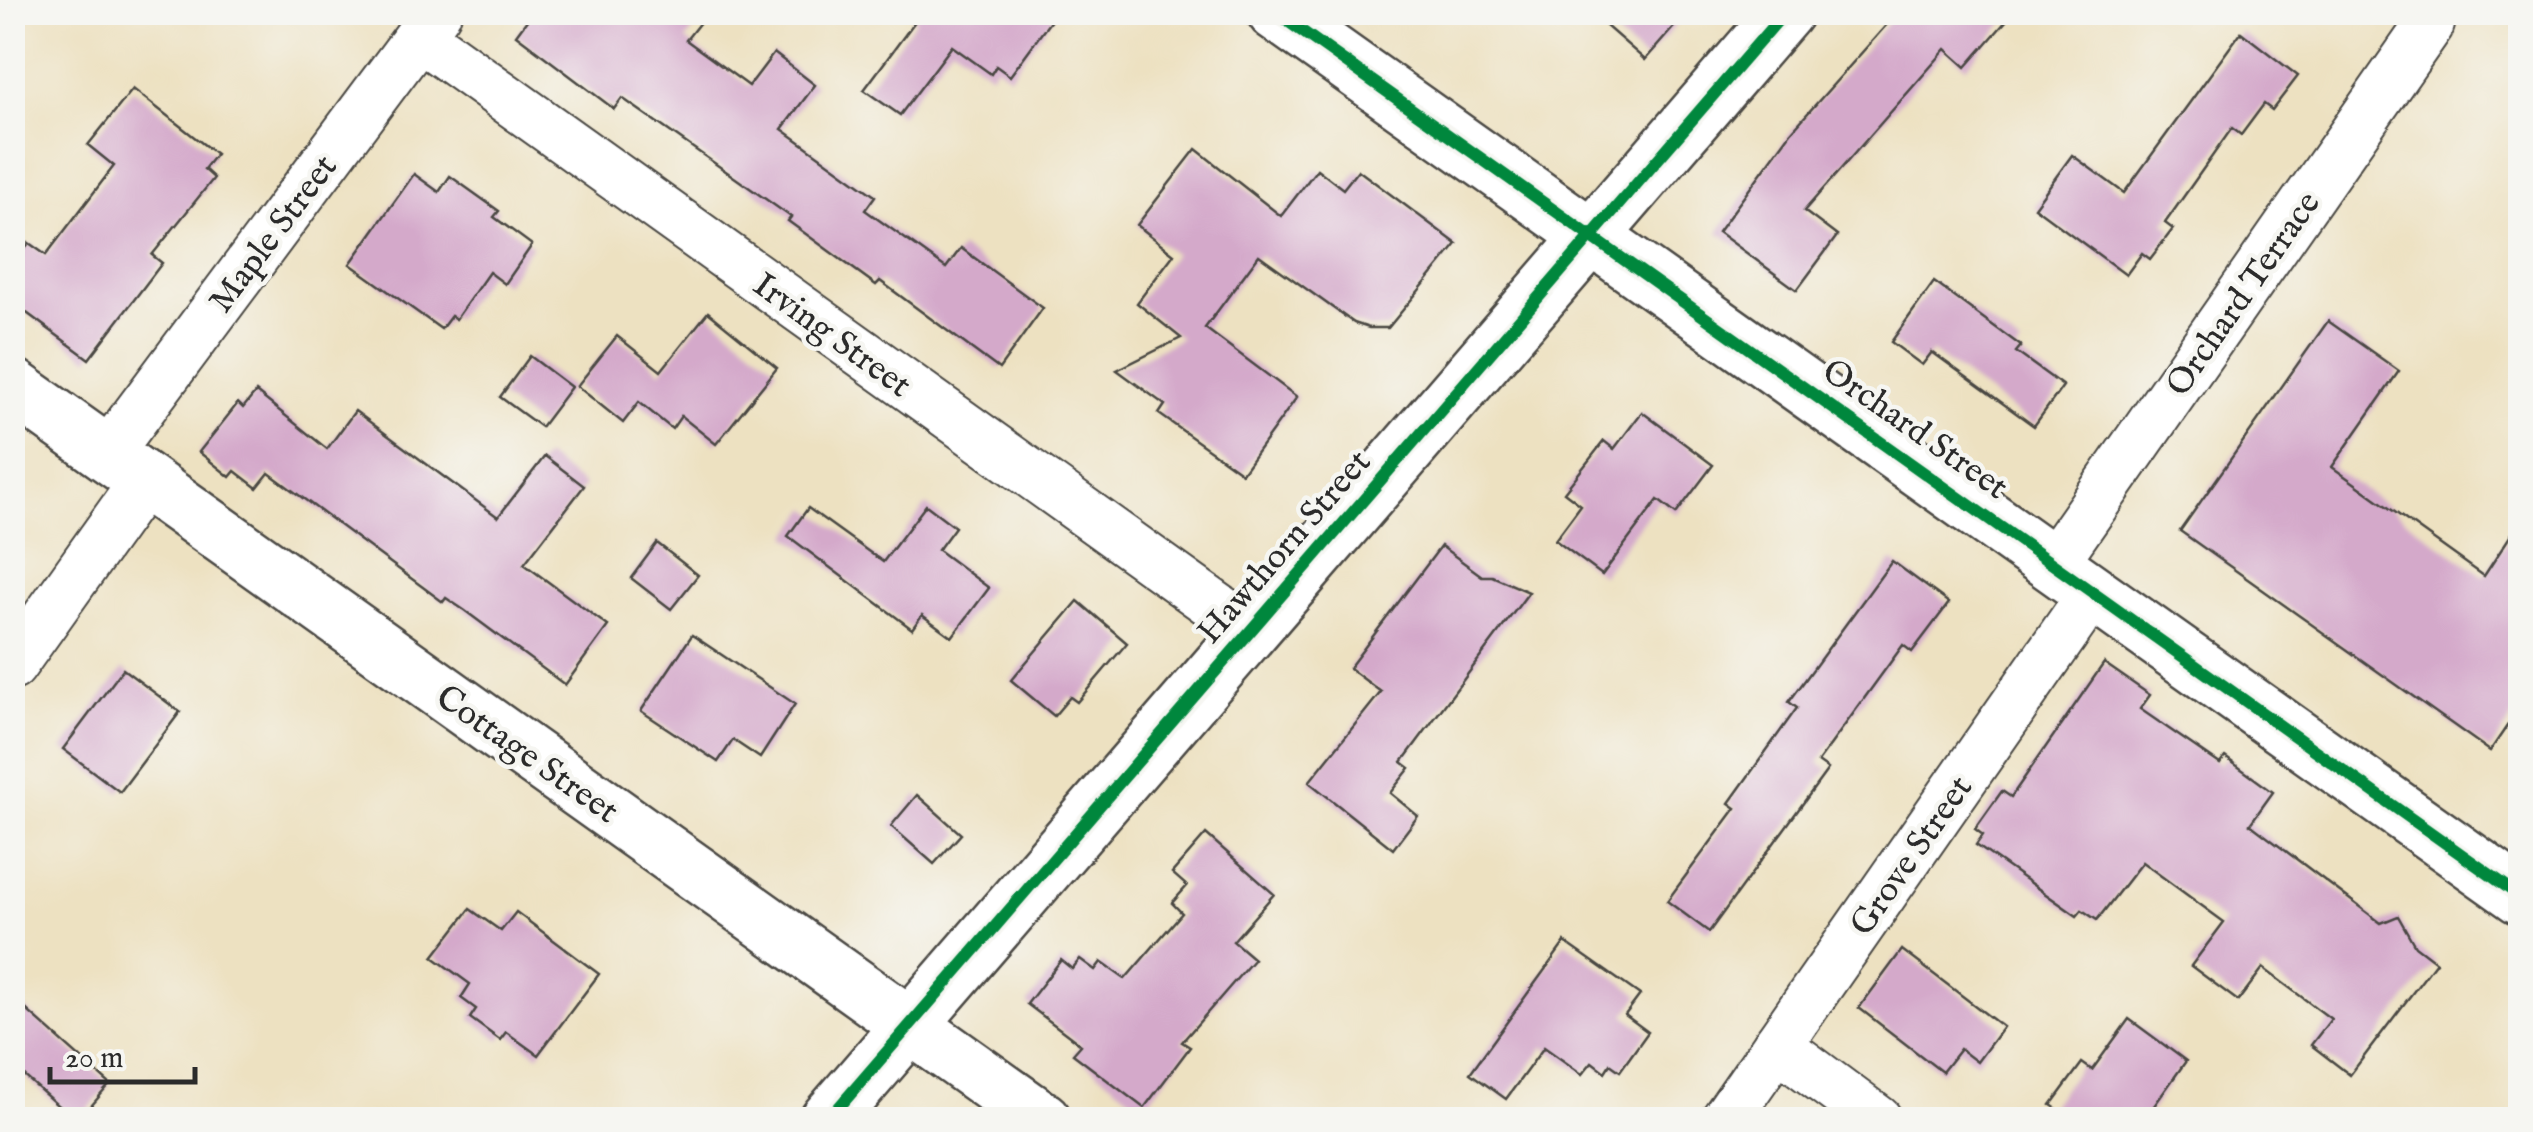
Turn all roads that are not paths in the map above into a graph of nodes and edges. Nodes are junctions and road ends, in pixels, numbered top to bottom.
1 (1275, 12) edge
2 (1785, 12) edge
3 (428, 24) edge
4 (2430, 24) dead end
5 (1591, 235) junction
6 (12, 386) edge
7 (126, 467) junction
8 (2074, 576) junction
9 (1250, 630) junction
10 (12, 666) edge
11 (2520, 896) edge
12 (910, 1025) junction
13 (1777, 1045) junction
14 (828, 1120) edge
15 (1044, 1120) edge
16 (1725, 1120) edge
17 (1878, 1120) edge

1 - 5 main road, Orchard Street
2 - 5 main road, Hawthorn Street
3 - 7 street, Maple Street
3 - 9 street, Irving Street
4 - 8 street, Orchard Terrace
5 - 8 main road, Orchard Street
5 - 9 main road, Hawthorn Street
6 - 7 main road, Cottage Street
7 - 10 street, Maple Street
7 - 12 main road, Cottage Street
8 - 11 main road, Orchard Street
8 - 13 street, Grove Street
9 - 12 main road, Hawthorn Street
12 - 14 main road, Hawthorn Street
12 - 15 main road, Cottage Street
13 - 16 street, Grove Street
13 - 17 street

